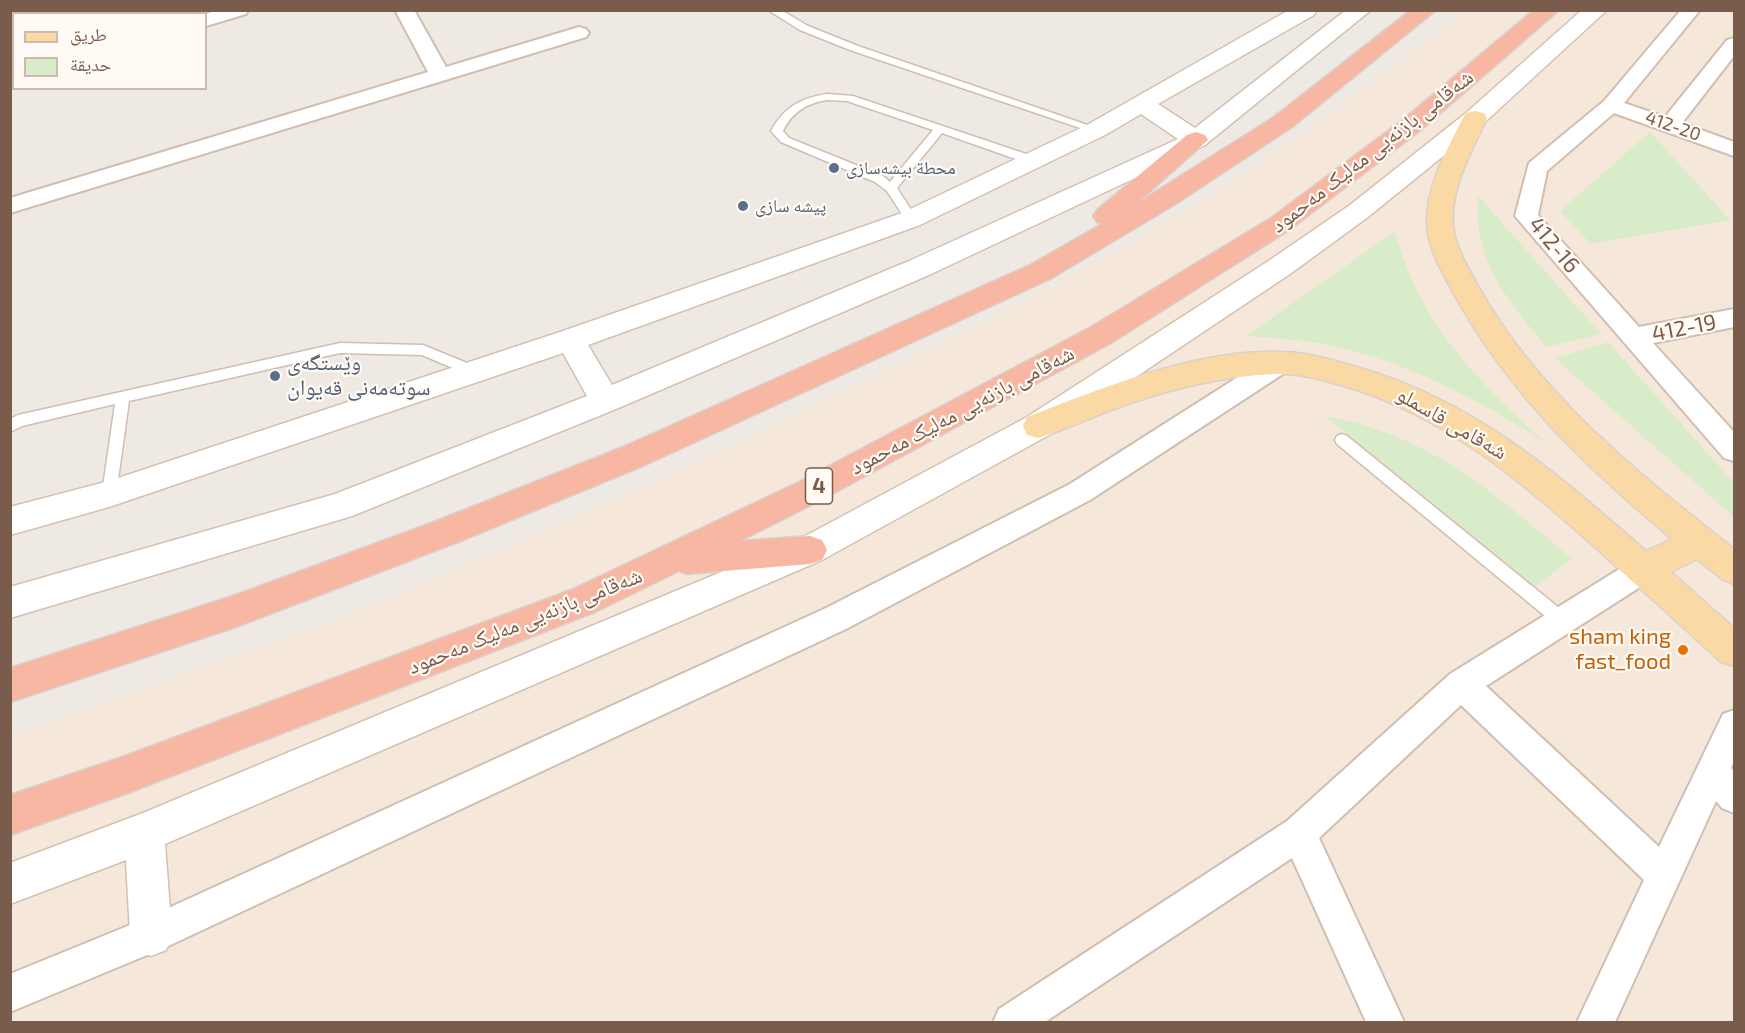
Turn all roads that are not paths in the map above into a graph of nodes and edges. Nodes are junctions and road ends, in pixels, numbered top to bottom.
1 (238, 10) edge
2 (404, 10) edge
3 (773, 10) edge
4 (1306, 10) edge
5 (1360, 10) edge
6 (1425, 10) edge
7 (1548, 10) edge
8 (1596, 10) edge
9 (1691, 10) edge
10 (207, 20) edge
11 (579, 33) dead end
12 (1734, 44) edge
13 (440, 75) junction
14 (1143, 105) junction
15 (1611, 105) junction
16 (1474, 118) junction
17 (1670, 125) junction
18 (939, 130) junction
19 (1096, 130) junction
20 (1196, 140) junction
21 (1734, 148) edge
22 (1034, 161) junction
23 (891, 188) junction
24 (10, 206) edge
25 (911, 219) junction
26 (1040, 272) junction
27 (1734, 318) edge
28 (1634, 338) junction
29 (570, 340) junction
30 (1280, 363) junction
31 (474, 372) junction
32 (123, 397) junction
33 (605, 401) junction
34 (1038, 426) junction
35 (10, 427) edge
36 (1342, 441) dead end
37 (1734, 450) edge
38 (109, 494) junction
39 (10, 521) edge
40 (1700, 541) junction
41 (810, 550) junction
42 (670, 560) junction
43 (1644, 569) junction
44 (1734, 569) edge
45 (10, 603) edge
46 (1563, 621) junction
47 (1734, 650) edge
48 (69, 666) junction
49 (10, 669) edge
50 (1461, 684) junction
51 (10, 685) edge
52 (1734, 725) edge
53 (1724, 784) edge
54 (10, 815) edge
55 (144, 833) junction
56 (1299, 833) junction
57 (1665, 876) junction
58 (10, 884) edge
59 (151, 935) junction
60 (10, 993) edge
61 (1012, 1023) edge
62 (1385, 1023) edge
63 (1596, 1023) edge

1 - 10 street
2 - 13 street
3 - 19 lane
4 - 14 main road
5 - 20 main road
6 - 26 highway
7 - 42 highway, شەقامی بازنەیی مەلیک مەحمود / 4
8 - 16 main road
9 - 15 street, 412-16
11 - 13 street
12 - 17 street
13 - 24 street
14 - 19 main road
14 - 20 main road
15 - 17 street, 412-20
15 - 28 street, 412-16
16 - 34 main road
16 - 40 main road
17 - 21 street, 412-20
18 - 22 lane
18 - 23 lane
18 - 23 lane
19 - 22 main road
20 - 26 highway
20 - 33 main road
22 - 25 main road
23 - 25 lane
25 - 29 main road
26 - 48 highway
27 - 28 street, 412-19
28 - 37 street, 412-16
29 - 31 main road
29 - 33 main road
30 - 34 main road, شەقامی قاسملو
30 - 43 main road, شەقامی قاسملو
30 - 59 street
31 - 32 lane
31 - 38 main road
32 - 35 lane
32 - 38 lane
33 - 45 main road
34 - 41 main road
36 - 46 lane
38 - 39 main road
40 - 43 main road
40 - 44 main road
41 - 42 highway
41 - 55 main road
42 - 54 highway, شەقامی بازنەیی مەلیک مەحمود / 4
43 - 46 street
43 - 47 main road, شەقامی قاسملو
46 - 50 street
48 - 49 highway
48 - 51 highway
50 - 56 street
50 - 57 street
52 - 53 street
53 - 57 street
55 - 58 main road
55 - 59 main road
56 - 61 street
56 - 62 street
57 - 63 street
59 - 60 street

